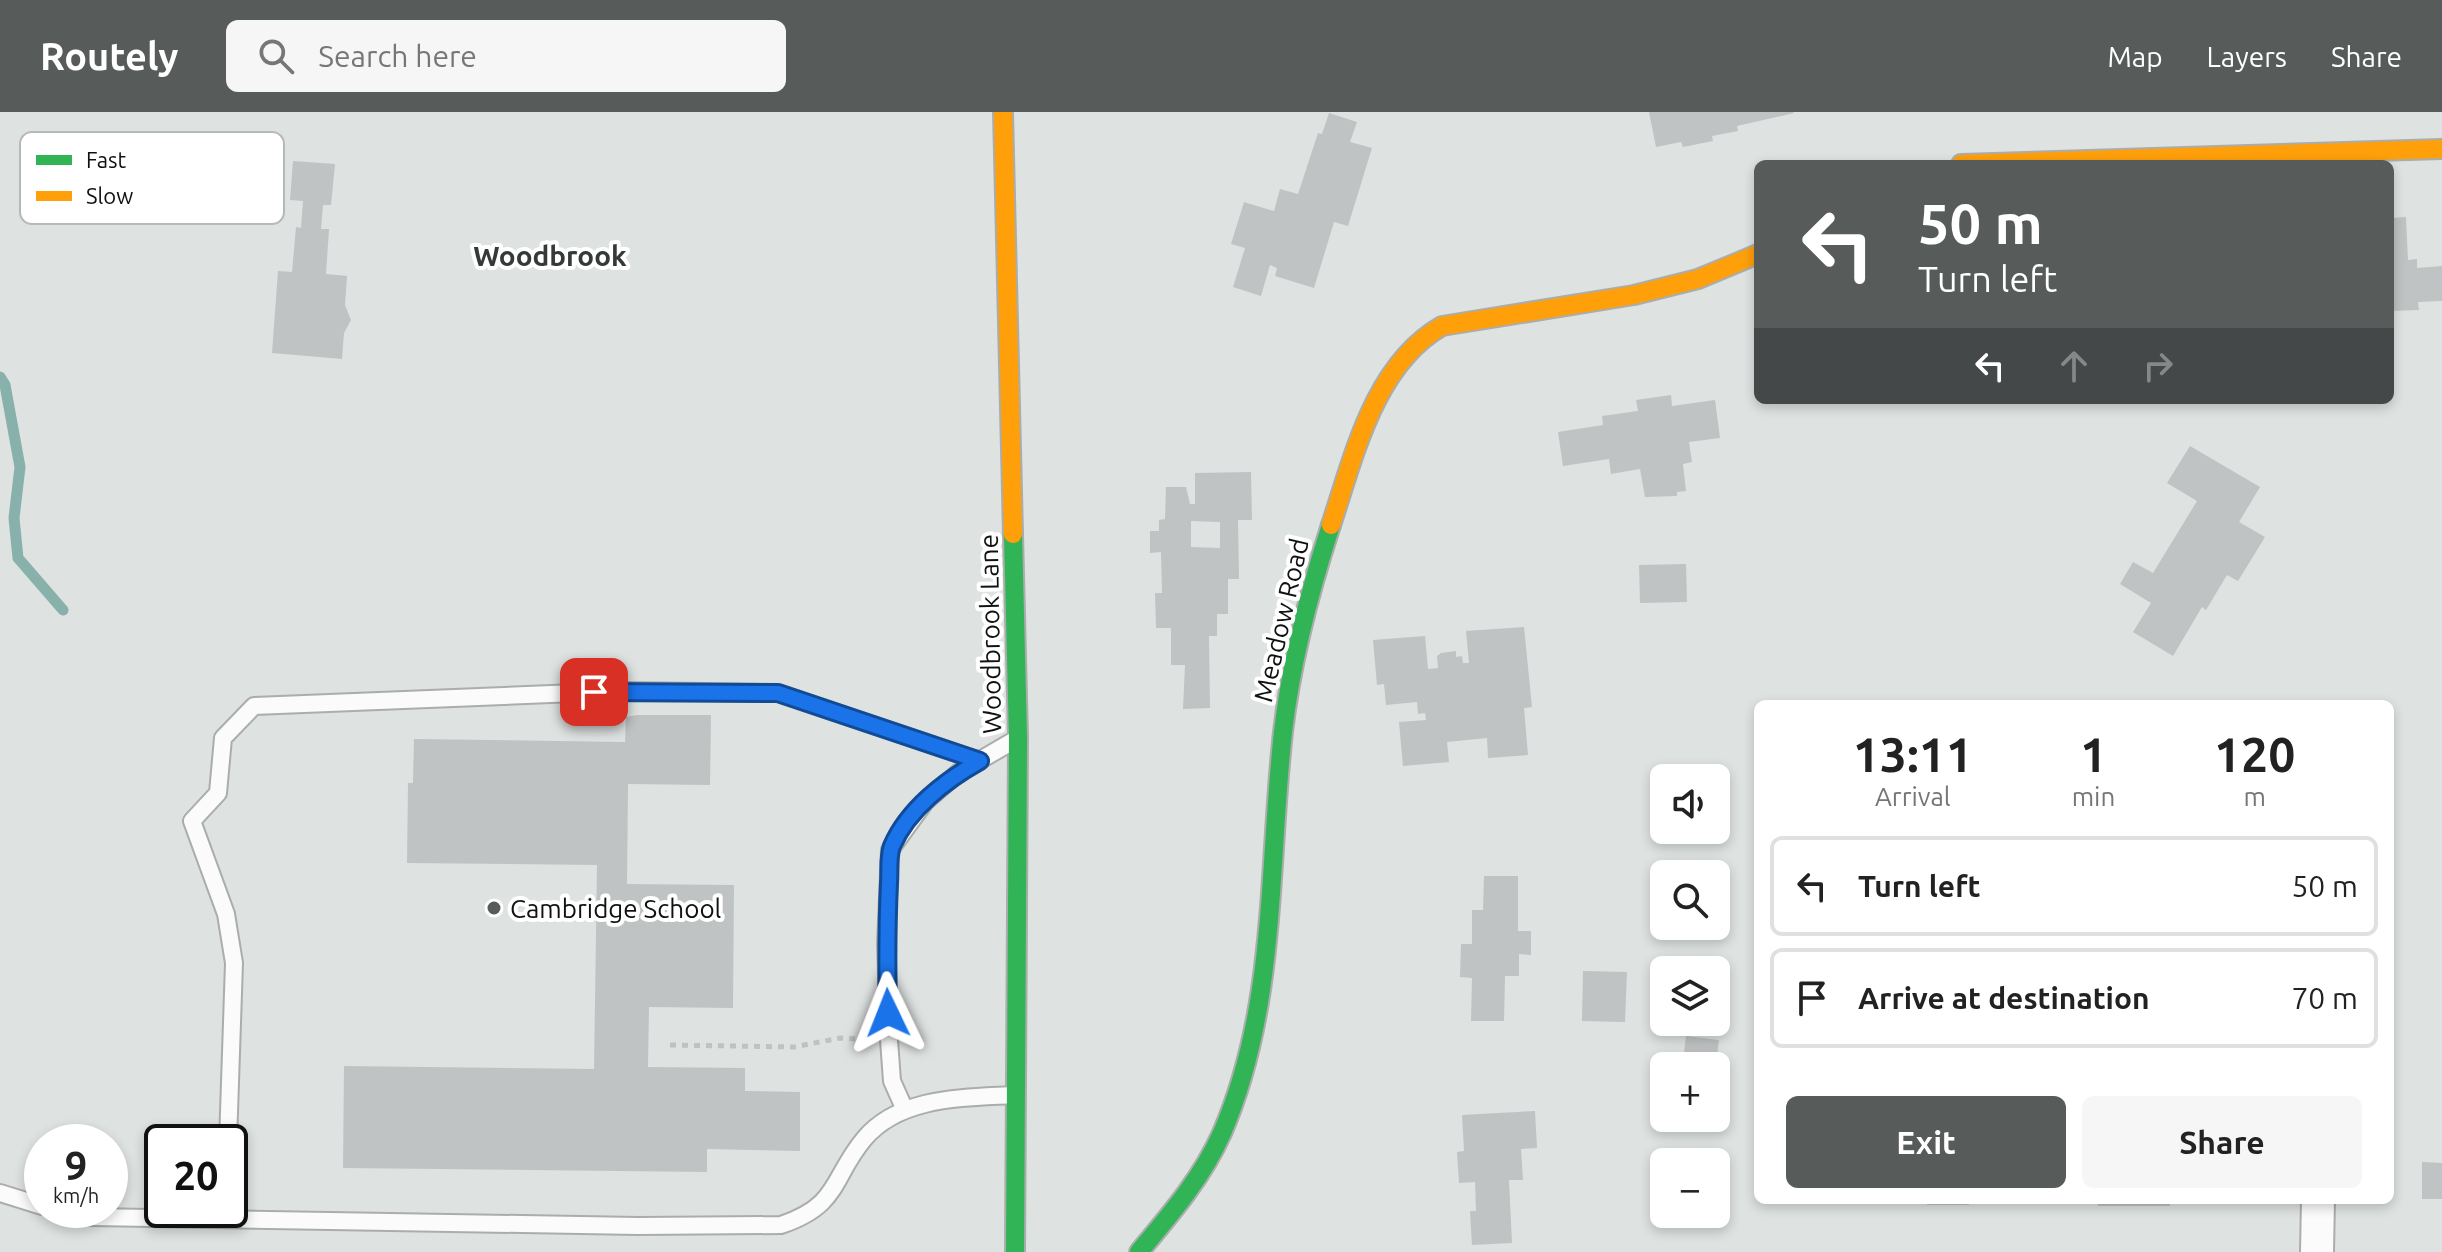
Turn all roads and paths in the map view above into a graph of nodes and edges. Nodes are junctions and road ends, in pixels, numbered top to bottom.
1 (1003, 112) edge
2 (2442, 149) edge
3 (2028, 160) edge
4 (1754, 256) edge
5 (1018, 738) junction
6 (980, 761) junction
7 (889, 1040) junction
8 (670, 1045) dead end
9 (1016, 1094) junction
10 (905, 1110) junction
11 (229, 1124) edge
12 (0, 1193) edge
13 (24, 1200) edge
14 (2318, 1204) edge
15 (248, 1215) edge
16 (1015, 1252) edge
17 (1139, 1252) edge
18 (2317, 1252) edge

1 - 5 street, Woodbrook Lane
2 - 3 street
4 - 17 street, Meadow Road
5 - 6 lane
5 - 9 street, Woodbrook Lane
6 - 7 lane
6 - 11 lane
7 - 8 path
7 - 10 lane
9 - 10 lane
9 - 16 street, Woodbrook Lane
10 - 15 lane
12 - 13 lane
14 - 18 street

